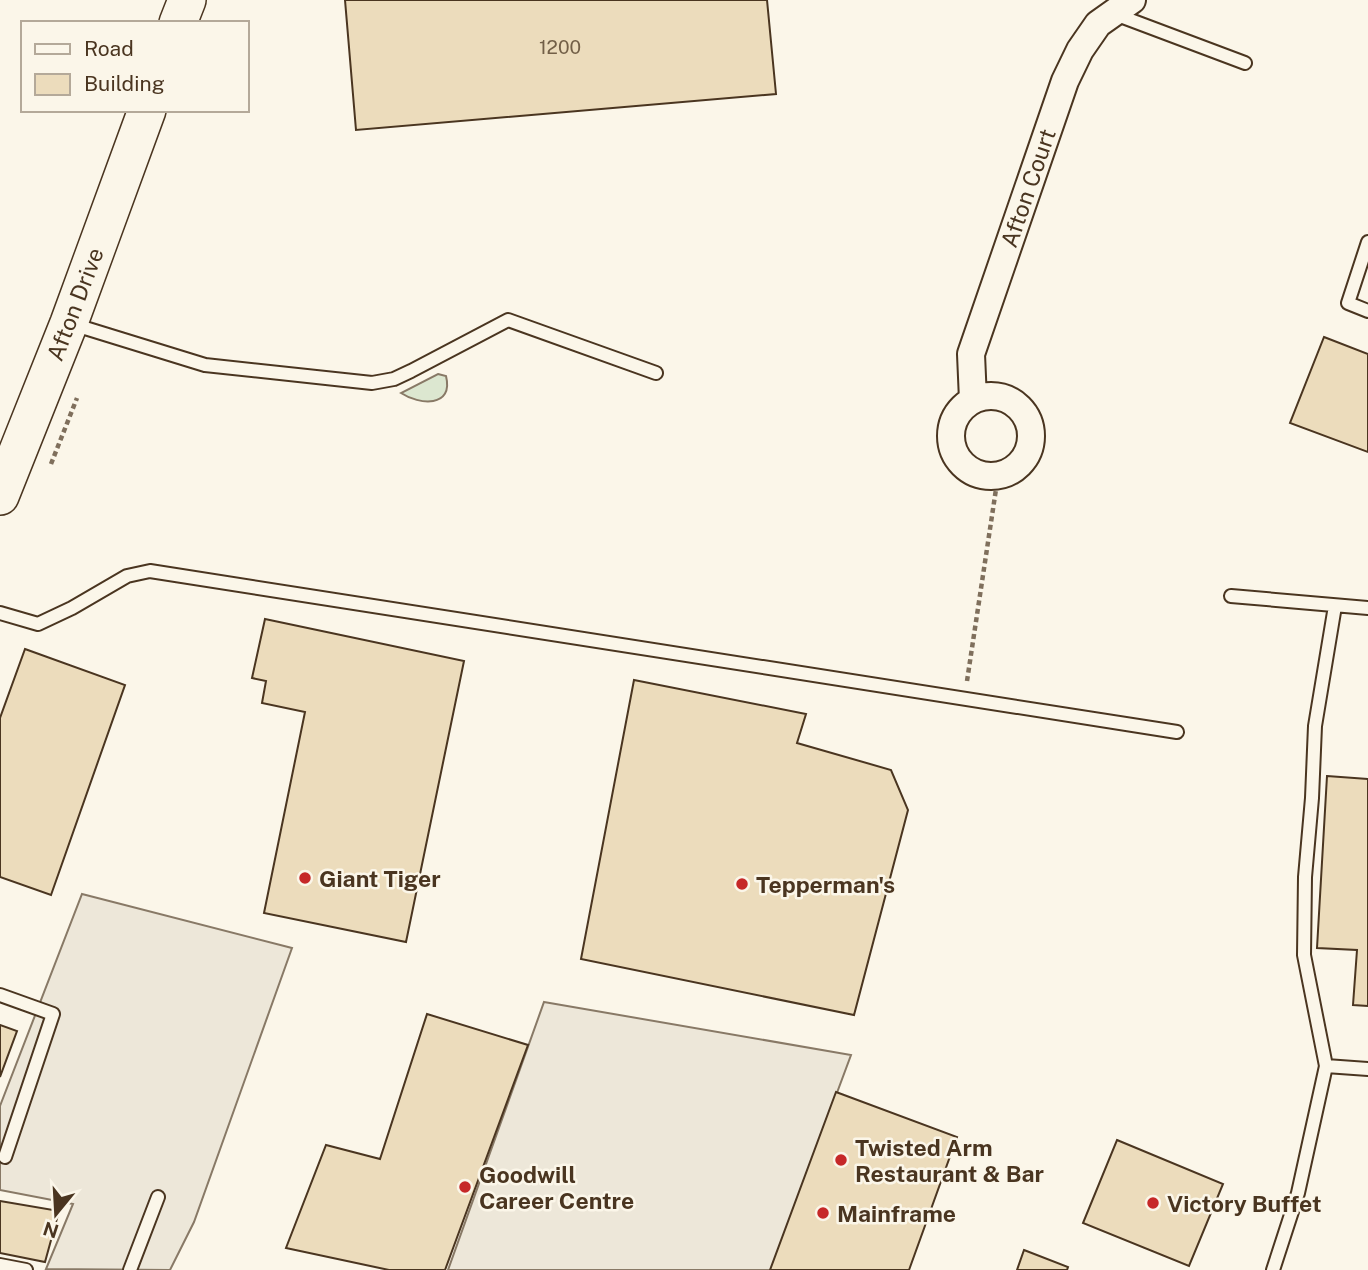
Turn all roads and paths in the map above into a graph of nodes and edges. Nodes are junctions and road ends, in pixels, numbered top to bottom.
1 (187, 0) edge
2 (1122, 7) edge
3 (179, 21) edge
4 (1245, 63) dead end
5 (145, 112) edge
6 (1368, 242) edge
7 (1368, 311) edge
8 (69, 323) junction
9 (656, 373) dead end
10 (973, 400) junction
11 (998, 476) junction
12 (0, 496) edge
13 (1231, 596) dead end
14 (1335, 606) junction
15 (1368, 608) edge
16 (0, 613) edge
17 (965, 699) junction
18 (1177, 732) dead end
19 (0, 995) edge
20 (1326, 1066) junction
21 (1368, 1069) edge
22 (5, 1157) dead end
23 (158, 1196) dead end
24 (0, 1265) edge
25 (26, 1270) edge
26 (130, 1270) edge
27 (1273, 1270) edge

1 - 3 street
2 - 4 lane
2 - 10 street, Afton Court
5 - 8 street, Afton Drive
6 - 7 lane
8 - 9 lane
8 - 12 street, Afton Drive
10 - 11 street
10 - 11 street
11 - 17 path
13 - 14 lane
14 - 15 lane
14 - 20 lane
16 - 17 lane
17 - 18 lane
19 - 22 lane
20 - 21 lane
20 - 27 lane
23 - 26 lane
24 - 25 lane

